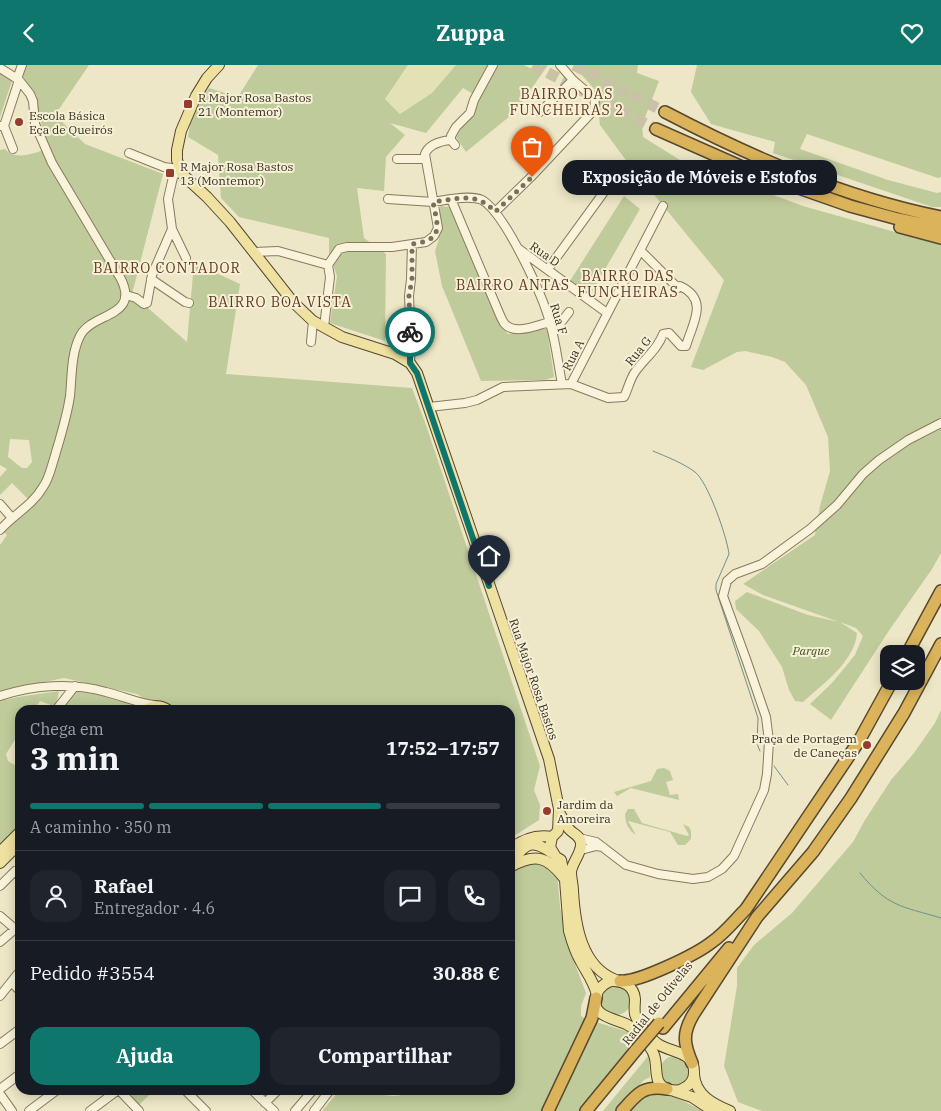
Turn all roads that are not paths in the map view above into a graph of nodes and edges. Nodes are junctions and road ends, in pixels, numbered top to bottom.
1 (22, 65) edge
2 (219, 65) edge
3 (493, 65) edge
4 (560, 65) edge
5 (0, 68) edge
6 (18, 79) junction
7 (573, 80) junction
8 (540, 112) dead end
9 (665, 112) tunnel mouth
10 (2, 126) edge
11 (656, 129) tunnel mouth
12 (13, 149) dead end
13 (704, 150) junction
14 (129, 153) dead end
15 (397, 159) dead end
16 (426, 159) junction
17 (179, 169) junction
18 (612, 181) dead end
19 (388, 199) dead end
20 (451, 199) junction
21 (433, 202) junction
22 (663, 206) dead end
23 (495, 212) junction
24 (941, 217) edge
25 (941, 228) edge
26 (172, 229) junction
27 (941, 238) edge
28 (412, 244) junction
29 (519, 249) junction
30 (641, 251) junction
31 (254, 252) junction
32 (186, 258) dead end
33 (328, 265) junction
34 (548, 269) junction
35 (151, 279) junction
36 (126, 295) junction
37 (188, 303) dead end
38 (569, 312) dead end
39 (607, 313) junction
40 (313, 321) junction
41 (550, 322) junction
42 (324, 327) junction
43 (553, 333) junction
44 (310, 342) dead end
45 (410, 363) junction
46 (562, 384) junction
47 (571, 384) junction
48 (429, 407) junction
49 (941, 423) edge
50 (0, 504) edge
51 (12, 518) junction
52 (0, 530) edge
53 (941, 591) edge
54 (941, 644) edge
55 (912, 645) edge
56 (57, 686) junction
57 (71, 686) junction
58 (887, 690) edge
59 (0, 696) edge
60 (62, 700) junction
61 (59, 705) edge
62 (137, 705) edge
63 (559, 812) junction
64 (570, 830) junction
65 (555, 834) junction
66 (15, 837) edge
67 (579, 838) junction
68 (515, 845) edge
69 (15, 848) edge
70 (605, 848) junction
71 (0, 852) edge
72 (579, 852) junction
73 (552, 853) junction
74 (515, 858) edge
75 (561, 860) junction
76 (0, 863) edge
77 (515, 863) edge
78 (15, 872) edge
79 (565, 880) junction
80 (0, 886) edge
81 (746, 909) junction
82 (0, 916) edge
83 (757, 917) junction
84 (15, 927) edge
85 (15, 931) edge
86 (0, 942) edge
87 (15, 977) edge
88 (618, 981) junction
89 (11, 982) junction
90 (15, 986) edge
91 (0, 996) edge
92 (596, 996) junction
93 (635, 1003) junction
94 (611, 1019) junction
95 (661, 1026) junction
96 (15, 1033) edge
97 (0, 1044) edge
98 (638, 1053) junction
99 (681, 1053) junction
100 (693, 1067) junction
101 (656, 1069) junction
102 (15, 1078) edge
103 (0, 1089) edge
104 (669, 1090) junction
105 (0, 1094) edge
106 (50, 1095) edge
107 (111, 1095) edge
108 (123, 1095) edge
109 (190, 1095) edge
110 (257, 1095) edge
111 (273, 1095) edge
112 (309, 1095) edge
113 (326, 1095) edge
114 (265, 1103) junction
115 (12, 1111) edge
116 (29, 1111) edge
117 (90, 1111) edge
118 (140, 1111) edge
119 (206, 1111) edge
120 (274, 1111) edge
121 (295, 1111) edge
122 (314, 1111) edge
123 (548, 1111) edge
124 (586, 1111) edge
125 (596, 1111) edge
126 (622, 1111) edge
127 (713, 1111) edge
128 (729, 1111) edge

1 - 6 street
2 - 17 main road
3 - 16 street
4 - 7 street
5 - 6 street
6 - 10 street
6 - 36 street
7 - 8 street
7 - 23 street
9 - 24 highway
10 - 12 street
11 - 13 highway
13 - 25 highway
13 - 27 highway
14 - 17 street
15 - 16 street
16 - 21 street
17 - 26 street
17 - 31 main road
18 - 34 street
19 - 21 street
20 - 21 street
20 - 23 street
20 - 41 street
21 - 28 street
22 - 30 street, Rua A
23 - 29 street, Rua F
26 - 32 street
26 - 35 street
28 - 33 street
28 - 45 street
29 - 34 street, Rua D
29 - 41 street, Rua F
30 - 39 street, Rua A
30 - 47 street, Rua G
31 - 33 street
31 - 40 main road
33 - 42 street
34 - 39 street, Rua D
35 - 36 street
35 - 37 street
36 - 51 street
38 - 43 street
39 - 47 street, Rua A
40 - 42 main road
40 - 44 street
41 - 43 street, Rua F
42 - 45 main road
43 - 46 street, Rua F
45 - 48 main road, Rua Major Rosa Bastos
46 - 47 street, Rua A
46 - 48 street, Rua A
48 - 63 main road, Rua Major Rosa Bastos
49 - 70 street
50 - 51 street
51 - 52 street
53 - 55 highway
54 - 83 highway
56 - 57 street
56 - 59 street
56 - 60 street
57 - 60 street
57 - 62 street
58 - 81 highway
60 - 61 street
63 - 64 main road
63 - 65 main road
64 - 65 main road
64 - 67 main road
65 - 68 main road
65 - 73 main road
66 - 71 main road
67 - 70 street
67 - 72 main road
69 - 76 main road
70 - 72 street
72 - 75 main road
72 - 88 main road
73 - 74 main road
73 - 75 main road
75 - 79 main road
77 - 79 main road
78 - 80 street
79 - 92 main road
81 - 88 highway
81 - 95 highway, Radial de Odivelas
82 - 84 street
83 - 95 highway, Radial de Odivelas
83 - 100 highway
85 - 86 street
87 - 89 street
88 - 92 main road
88 - 93 main road
89 - 90 street
89 - 91 street
92 - 94 main road
92 - 123 highway
93 - 94 main road
93 - 99 main road
94 - 101 main road
95 - 98 highway, Radial de Odivelas
96 - 97 street
98 - 124 highway, Radial de Odivelas
98 - 125 highway, Radial de Odivelas
99 - 100 main road
99 - 101 main road
100 - 104 main road
100 - 128 main road
101 - 104 main road
102 - 103 street
104 - 126 highway
104 - 127 main road
105 - 115 street
106 - 116 street
107 - 117 street
108 - 118 street
109 - 119 street
110 - 114 street
111 - 114 street
112 - 121 street
113 - 122 street
114 - 120 street

